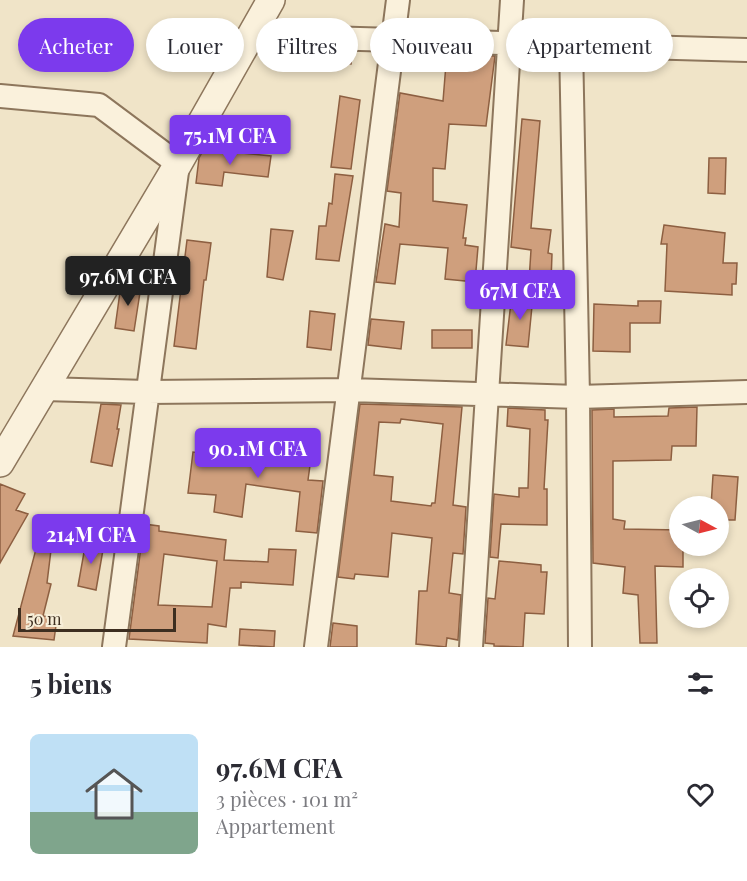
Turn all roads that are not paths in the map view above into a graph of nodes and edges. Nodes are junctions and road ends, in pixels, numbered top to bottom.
1 (271, 0) edge
2 (398, 0) edge
3 (512, 0) edge
4 (396, 18) edge
5 (510, 18) edge
6 (250, 36) junction
7 (370, 40) edge
8 (673, 47) edge
9 (747, 50) edge
10 (389, 72) edge
11 (506, 72) edge
12 (572, 72) edge
13 (0, 96) edge
14 (178, 164) junction
15 (44, 389) junction
16 (349, 390) junction
17 (147, 392) junction
18 (747, 392) edge
19 (486, 395) junction
20 (578, 397) junction
21 (0, 463) edge
22 (114, 647) edge
23 (316, 647) edge
24 (471, 647) edge
25 (580, 647) edge

1 - 6 street
2 - 4 street
3 - 5 street
6 - 7 street
6 - 14 street
8 - 9 street
10 - 16 street
11 - 19 street
12 - 20 street
13 - 14 street
14 - 15 street
14 - 17 street
15 - 17 street
15 - 21 street
16 - 17 street
16 - 19 street
16 - 23 street
17 - 22 street
18 - 20 street
19 - 20 street
19 - 24 street
20 - 25 street

